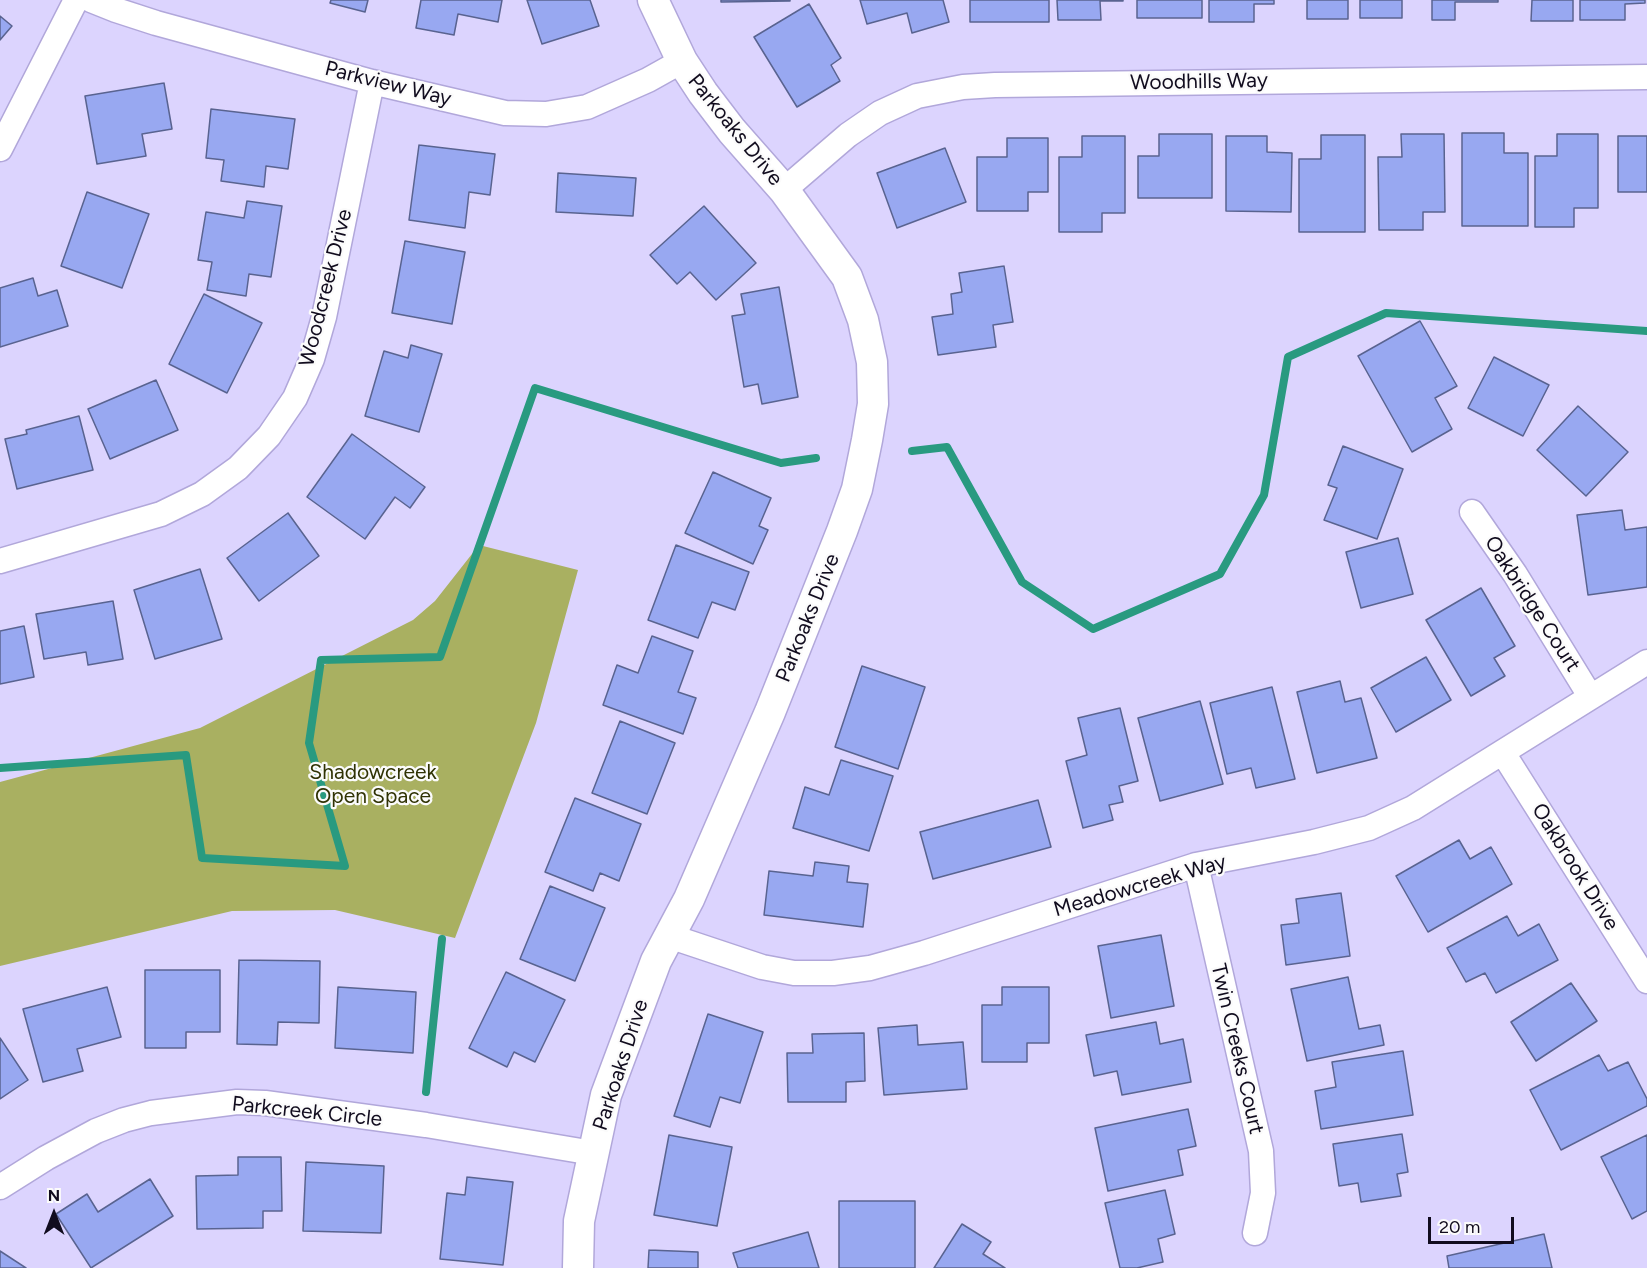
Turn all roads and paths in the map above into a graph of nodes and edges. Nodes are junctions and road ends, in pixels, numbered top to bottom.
1 (76, 0) edge
2 (91, 0) edge
3 (653, 0) edge
4 (682, 61) junction
5 (1647, 77) edge
6 (372, 82) junction
7 (0, 149) edge
8 (784, 190) junction
9 (1472, 512) dead end
10 (0, 561) edge
11 (1647, 662) edge
12 (1590, 696) junction
13 (1503, 753) junction
14 (1196, 865) junction
15 (669, 936) junction
16 (1647, 981) edge
17 (593, 1153) junction
18 (0, 1186) edge
19 (1256, 1233) dead end
20 (578, 1268) edge

1 - 7 street
2 - 6 street, Parkview Way
3 - 4 street, Parkoaks Drive
4 - 6 street, Parkview Way
4 - 8 street, Parkoaks Drive
5 - 8 street, Woodhills Way
6 - 10 street, Woodcreek Drive
8 - 15 street, Parkoaks Drive
9 - 12 street, Oakbridge Court
11 - 12 street, Meadowcreek Way
12 - 13 street, Meadowcreek Way
13 - 14 street, Meadowcreek Way
13 - 16 street, Oakbrook Drive
14 - 15 street, Meadowcreek Way
14 - 19 street, Twin Creeks Court
15 - 17 street, Parkoaks Drive
17 - 18 street, Parkcreek Circle
17 - 20 street, Parkoaks Drive

